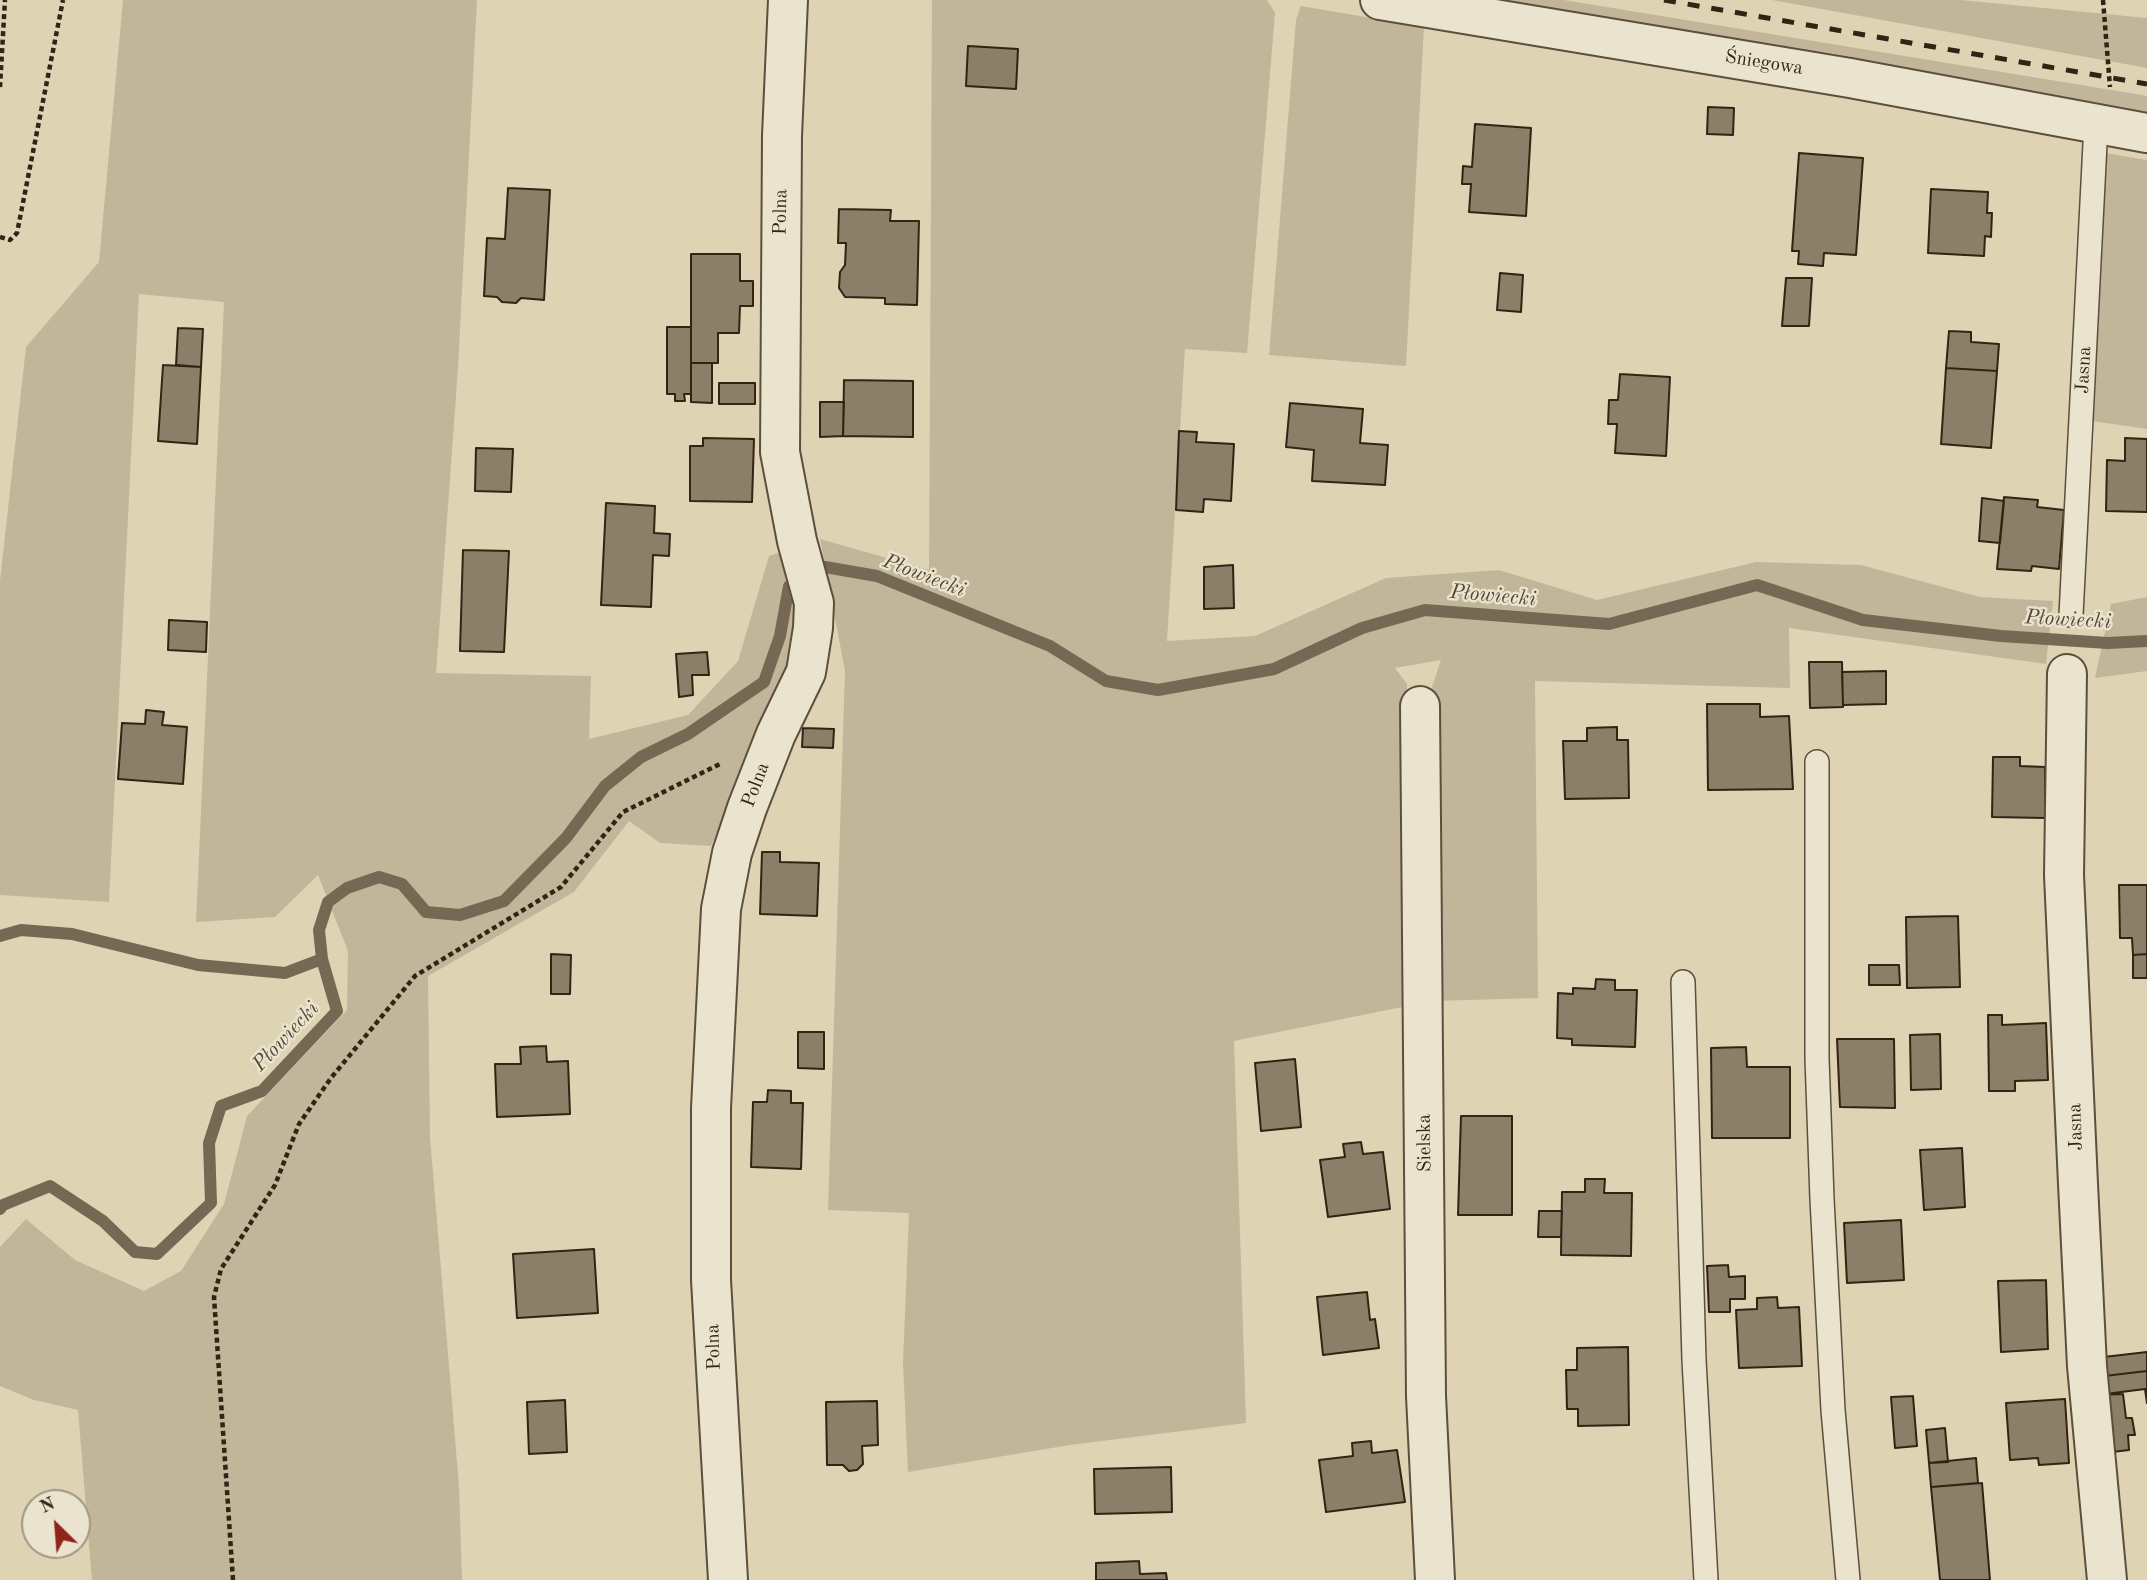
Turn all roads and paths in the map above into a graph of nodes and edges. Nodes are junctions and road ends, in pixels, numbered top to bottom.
1 (5, 0) edge
2 (63, 0) edge
3 (788, 0) edge
4 (1380, 0) edge
5 (2103, 0) edge
6 (0, 87) edge
7 (2118, 128) edge
8 (0, 237) edge
9 (2071, 615) dead end
10 (2067, 674) dead end
11 (1420, 706) dead end
12 (776, 734) junction
13 (1817, 762) dead end
14 (1683, 982) dead end
15 (233, 1580) edge
16 (728, 1580) edge
17 (1435, 1580) edge
18 (1706, 1580) edge
19 (1848, 1580) edge
20 (2107, 1580) edge

1 - 6 path
2 - 8 path
3 - 12 street, Polna
4 - 7 street, Śniegowa
5 - 7 path
7 - 9 lane, Jasna
10 - 20 street, Jasna
11 - 17 street, Sielska
12 - 15 path
12 - 16 street, Polna
13 - 19 lane
14 - 18 lane

